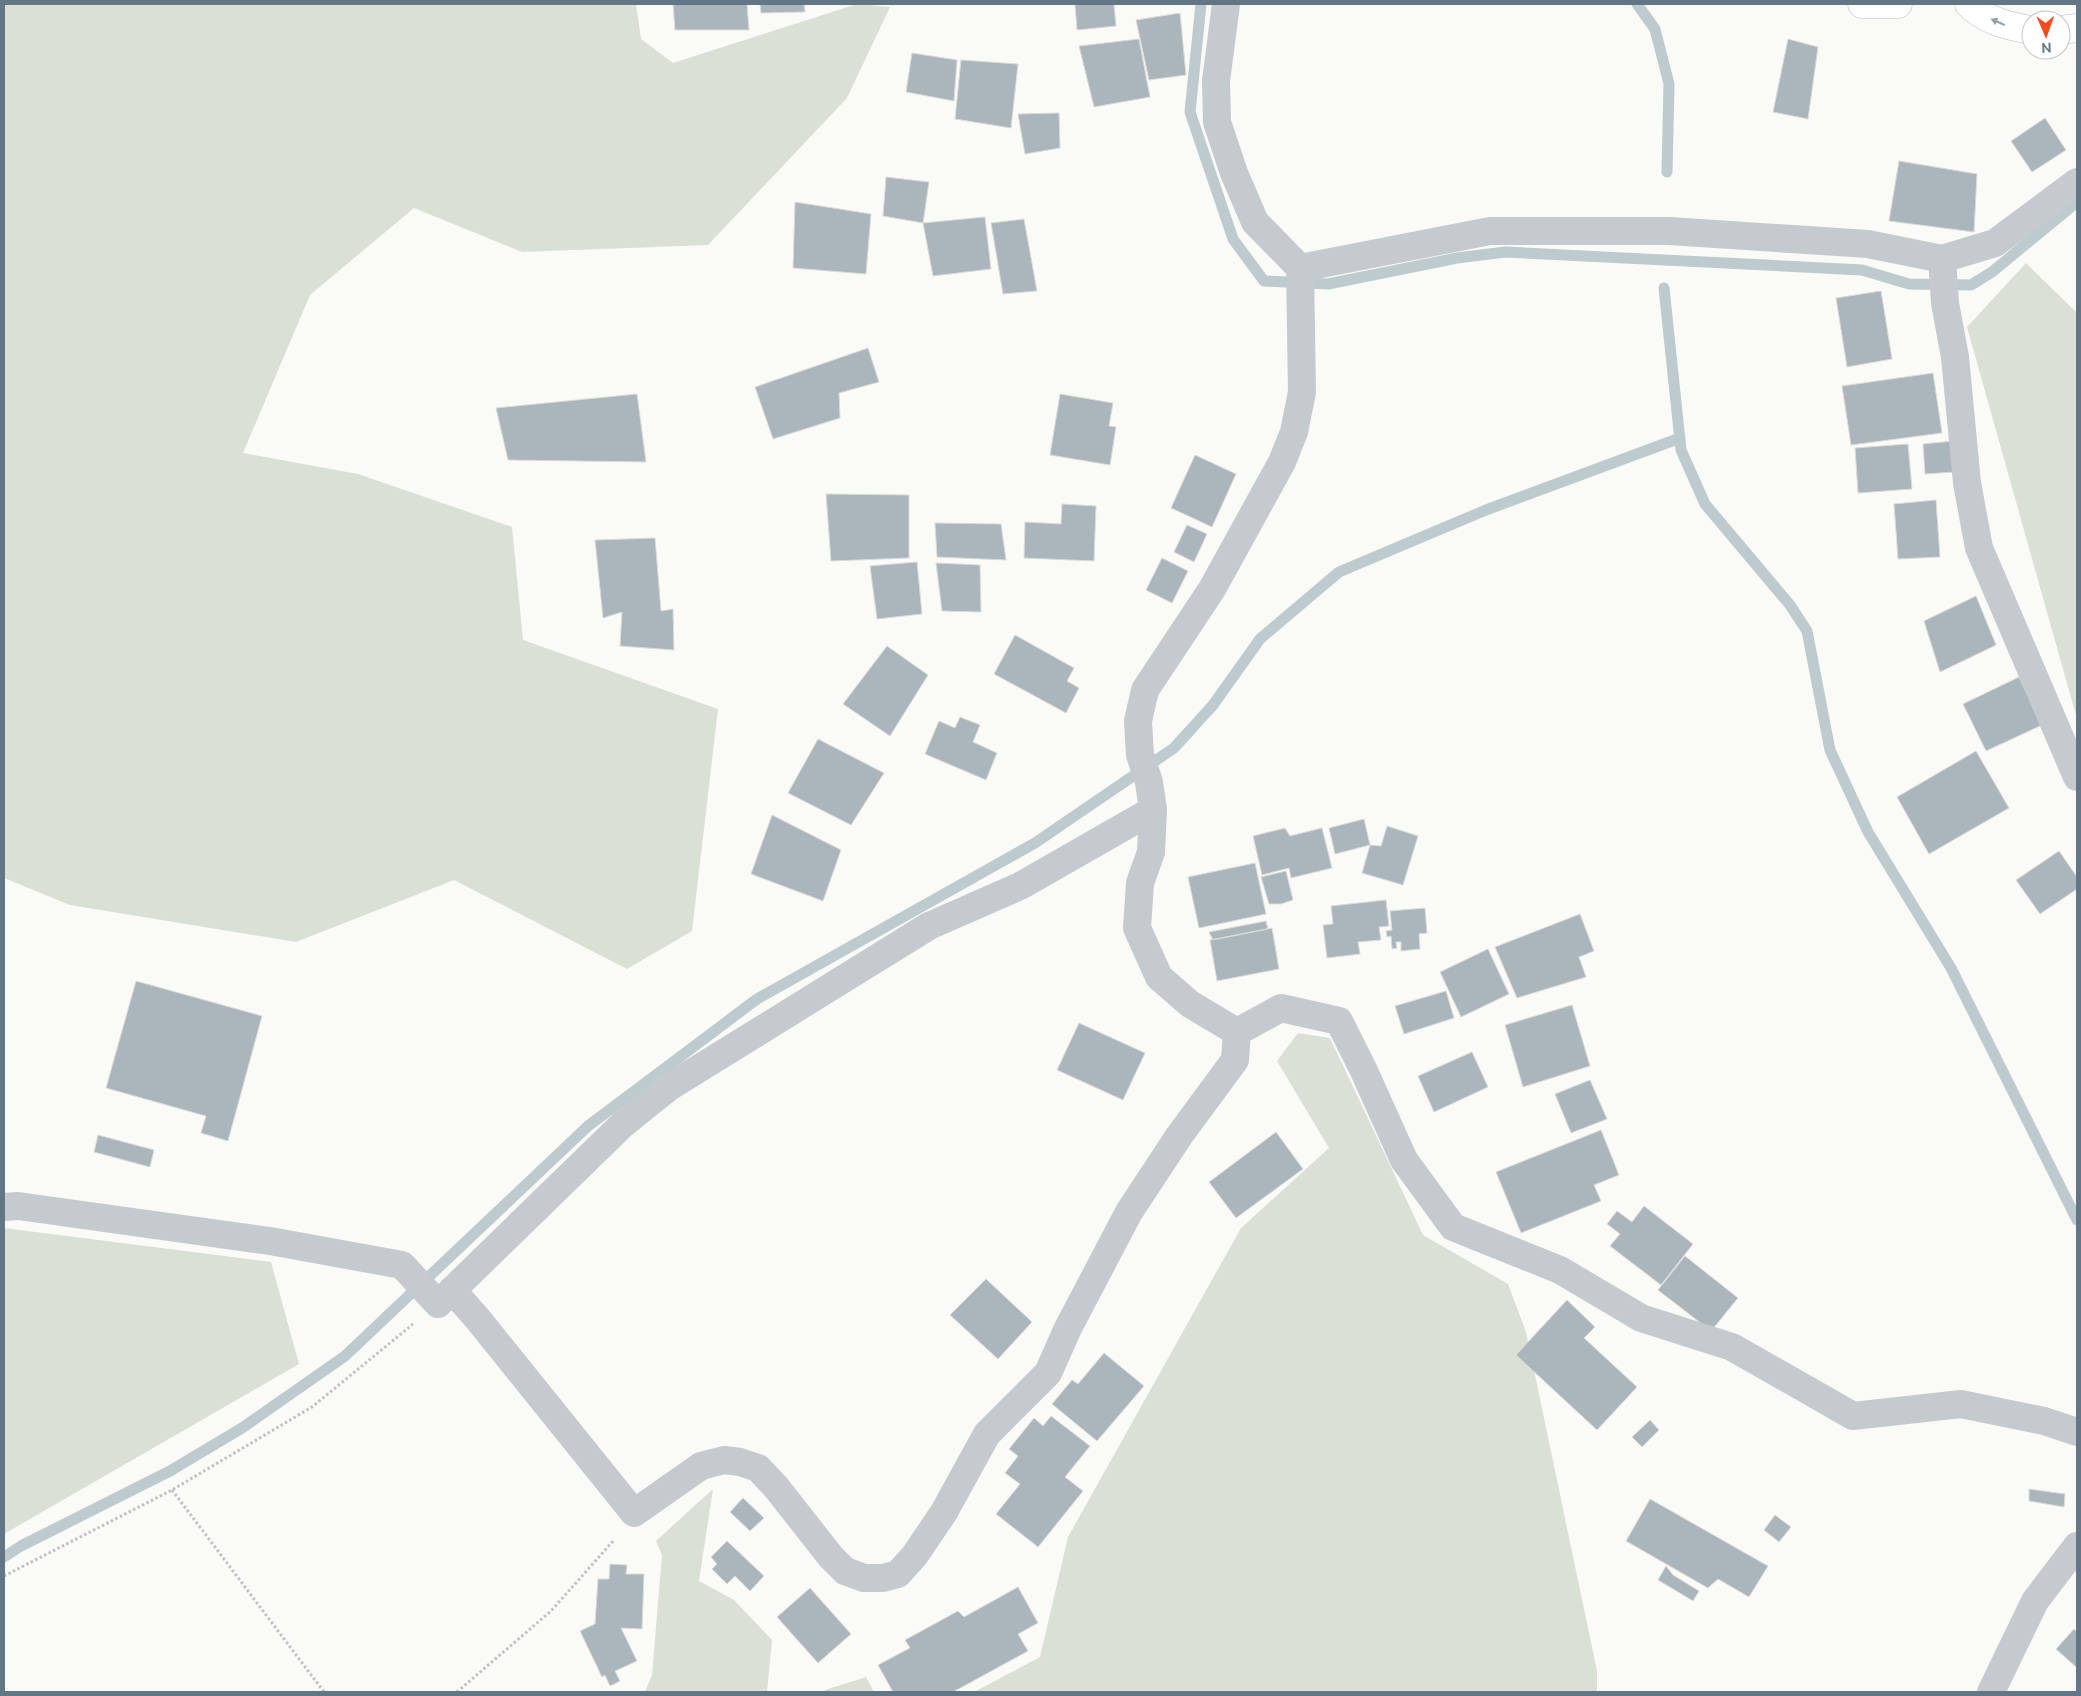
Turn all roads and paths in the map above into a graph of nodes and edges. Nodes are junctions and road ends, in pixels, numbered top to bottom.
1 (1226, 4) edge
2 (1862, 4) edge
3 (1898, 4) edge
4 (1969, 4) edge
5 (2021, 28) edge
6 (2077, 182) edge
7 (1943, 265) junction
8 (1300, 268) junction
9 (2077, 777) edge
10 (1153, 810) junction
11 (1237, 1032) junction
12 (4, 1207) edge
13 (439, 1296) junction
14 (2077, 1432) edge
15 (172, 1490) junction
16 (634, 1513) junction
17 (2077, 1546) edge
18 (4, 1576) edge
19 (324, 1692) edge
20 (457, 1692) edge
21 (1991, 1692) edge

1 - 8 street
2 - 3 highway
5 -> 4 highway
6 - 7 street
7 - 8 street
7 - 9 street
8 - 10 street
10 - 11 street
10 - 13 street
11 - 14 street
11 - 16 street
12 - 13 street
13 - 15 path
13 - 16 street
15 - 18 path
15 - 19 path
16 - 20 path
17 - 21 street

